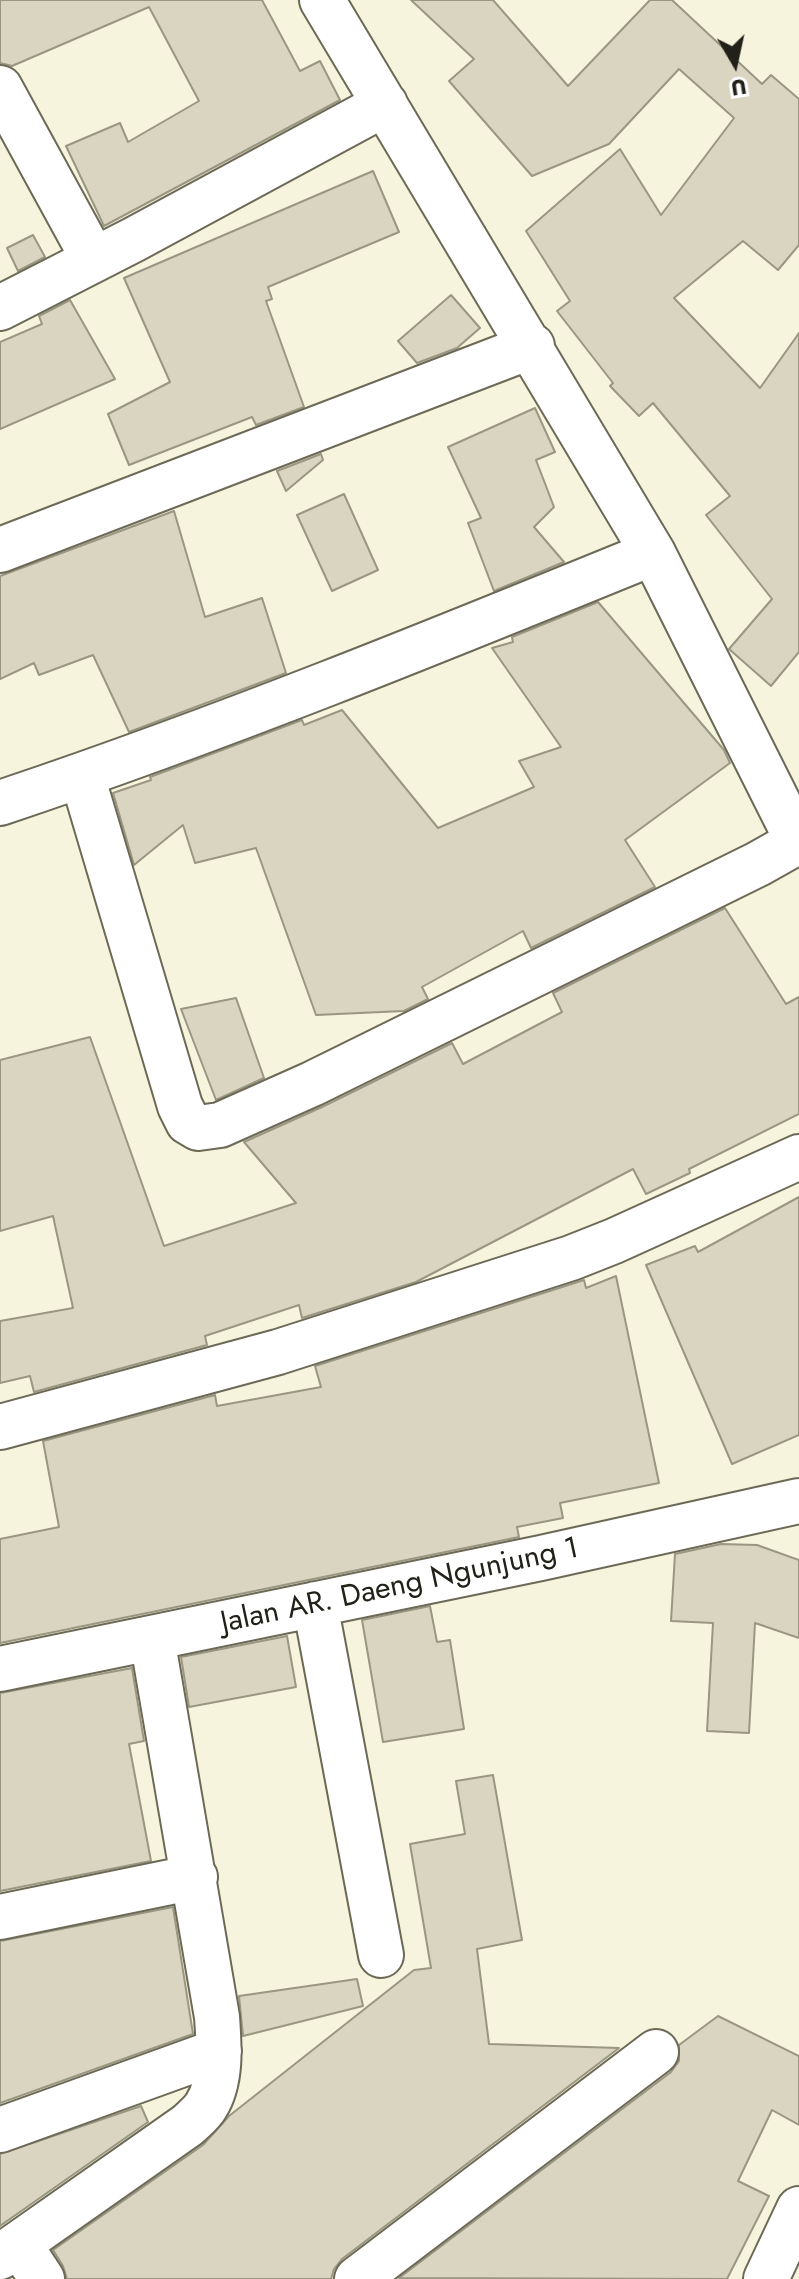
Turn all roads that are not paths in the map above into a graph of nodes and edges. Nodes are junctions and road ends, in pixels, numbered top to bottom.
1 (322, 0) edge
2 (0, 88) edge
3 (385, 104) junction
4 (94, 260) junction
5 (0, 308) edge
6 (532, 346) junction
7 (0, 550) edge
8 (653, 553) junction
9 (82, 776) junction
10 (0, 803) edge
11 (799, 842) edge
12 (799, 1157) edge
13 (0, 1427) edge
14 (799, 1501) edge
15 (315, 1604) junction
16 (152, 1638) junction
17 (0, 1669) edge
18 (195, 1877) junction
19 (0, 1917) edge
20 (381, 1955) dead end
21 (219, 2051) junction
22 (656, 2052) dead end
23 (0, 2130) edge
24 (799, 2209) edge
25 (20, 2260) edge
26 (357, 2279) edge
27 (766, 2279) edge

1 - 3 street
2 - 4 street
3 - 4 street
3 - 6 street
4 - 5 street
6 - 7 street
6 - 8 street
8 - 9 street
8 - 11 street
9 - 10 street
9 - 11 street
12 - 13 street
14 - 15 street, Jalan AR. Daeng Ngunjung 1
15 - 16 street, Jalan AR. Daeng Ngunjung 1
15 - 20 street
16 - 17 street, Jalan AR. Daeng Ngunjung 1
16 - 18 street
18 - 19 street
18 - 21 street
21 - 23 street
21 - 25 street
22 - 26 street
24 - 27 street

